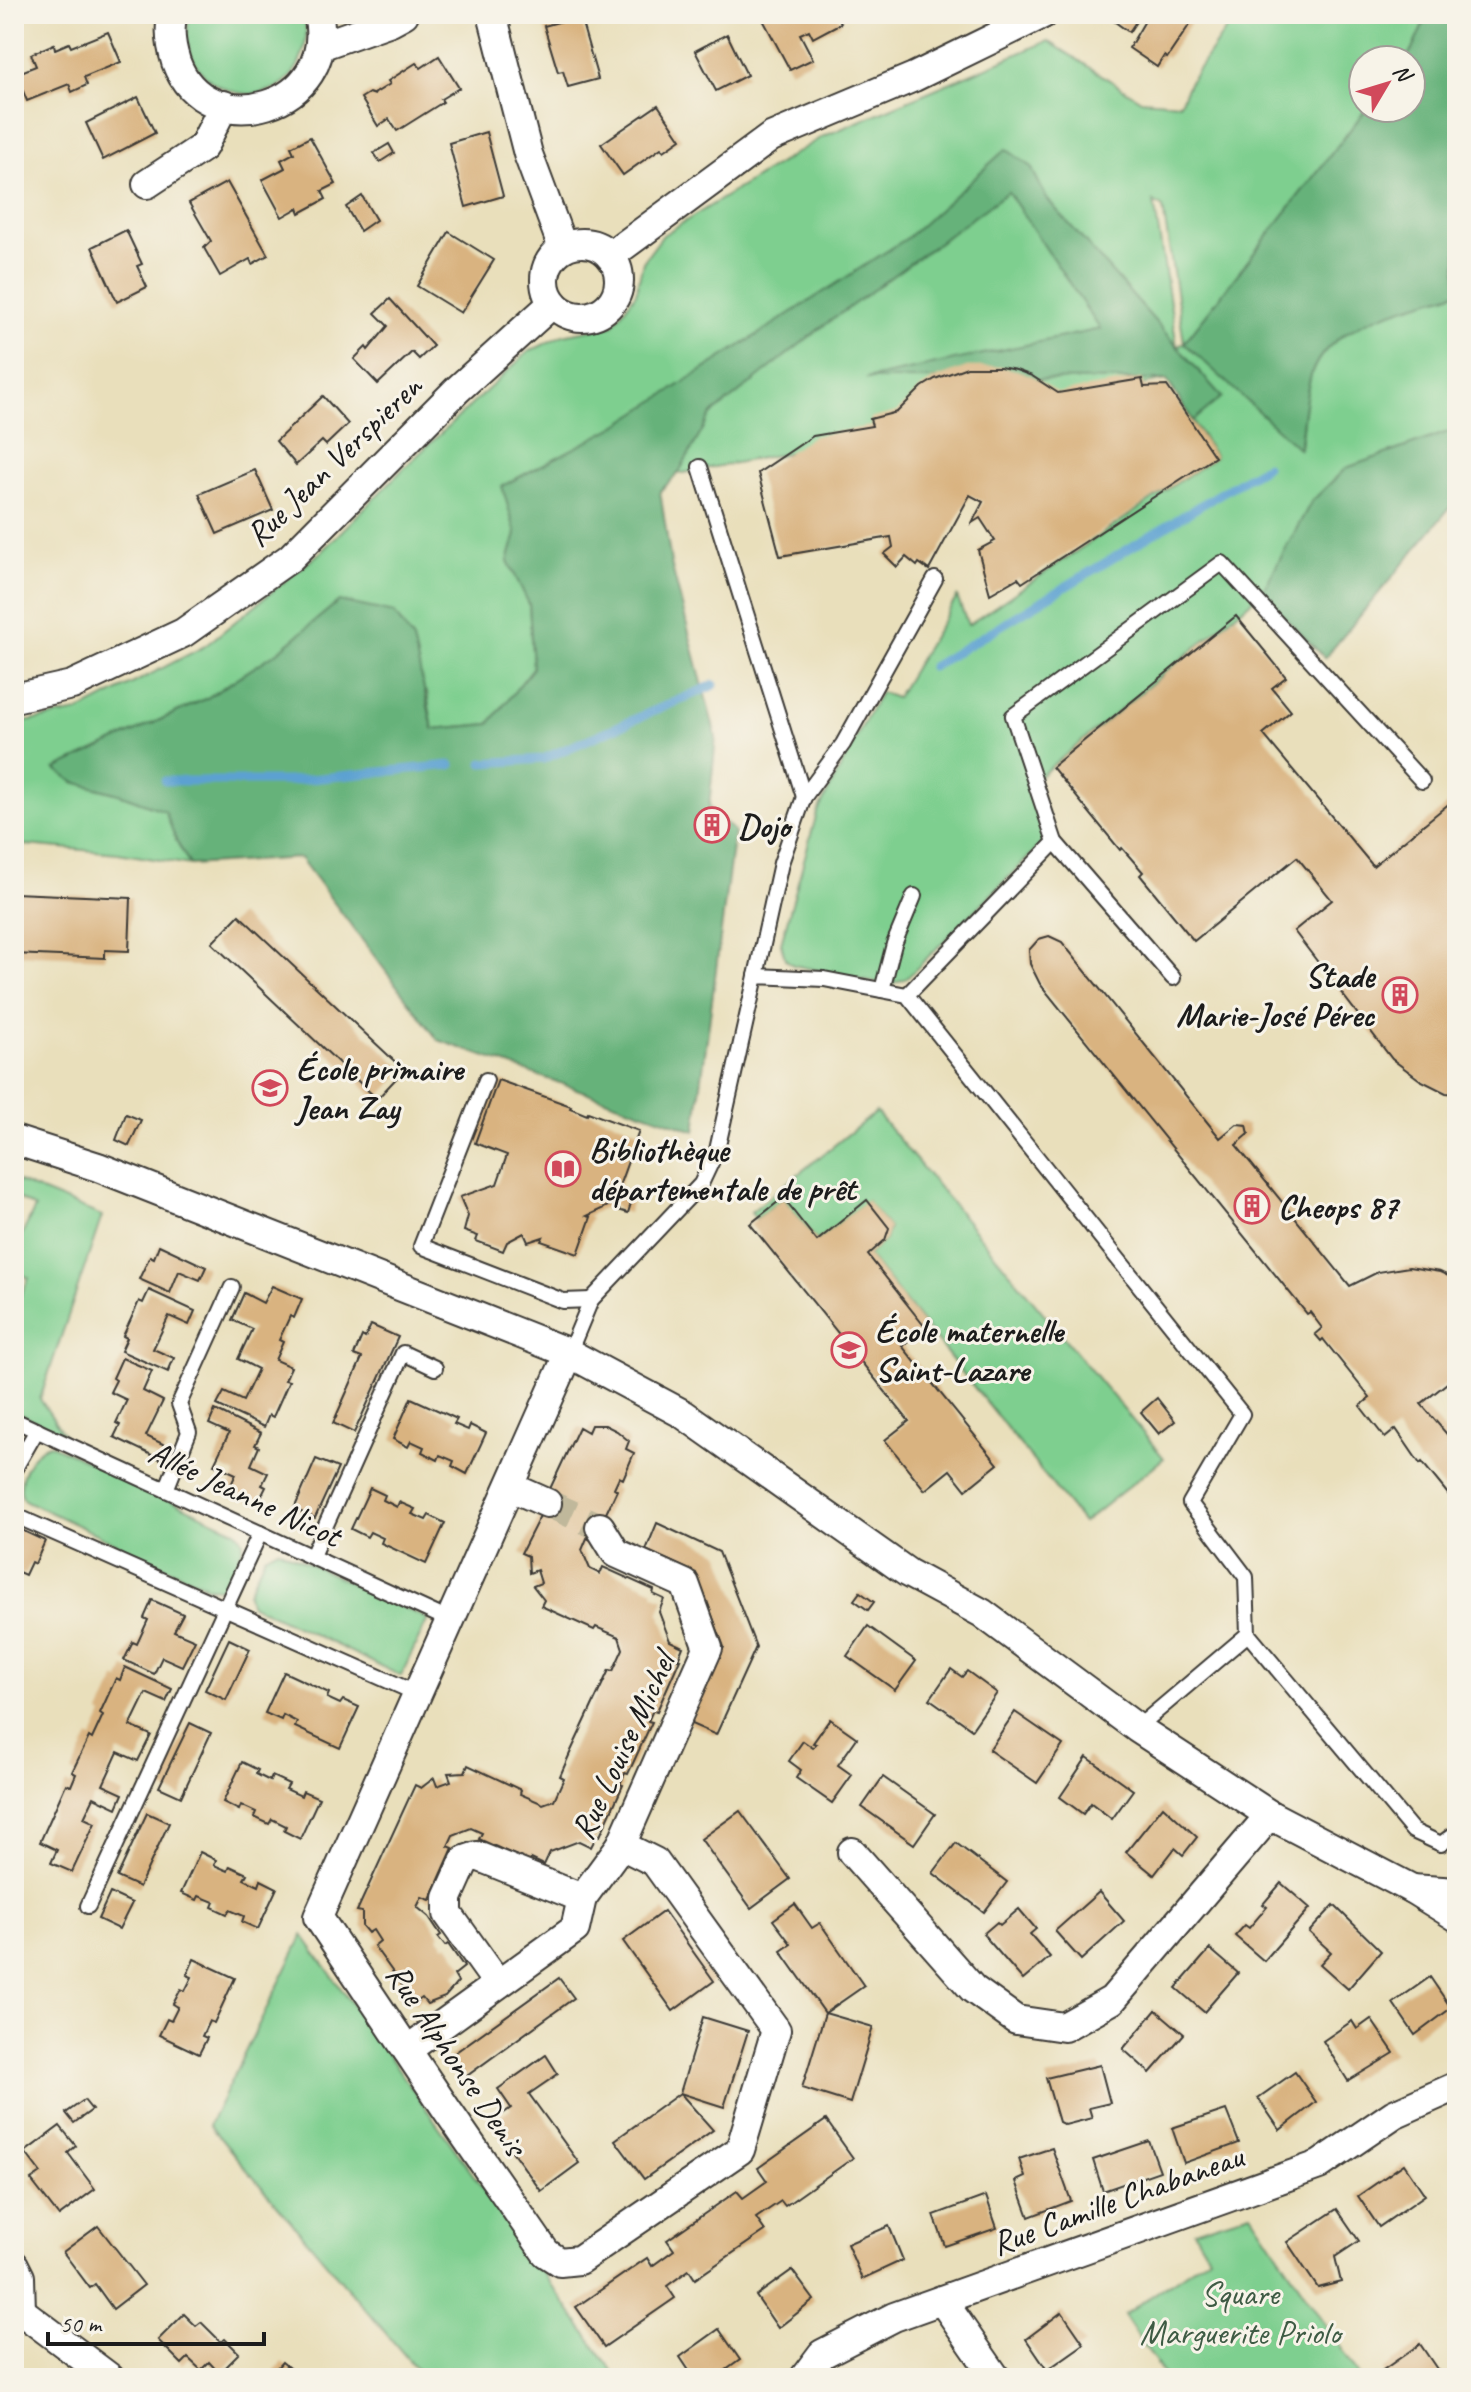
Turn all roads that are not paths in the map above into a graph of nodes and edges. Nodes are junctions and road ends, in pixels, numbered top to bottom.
1 (173, 14) edge
2 (318, 14) edge
3 (404, 14) edge
4 (492, 14) edge
5 (1043, 14) edge
6 (320, 46) junction
7 (224, 105) junction
8 (147, 184) dead end
9 (563, 248) junction
10 (610, 256) junction
11 (553, 303) junction
12 (700, 467) dead end
13 (935, 579) dead end
14 (14, 698) edge
15 (1422, 781) dead end
16 (804, 797) junction
17 (1055, 842) junction
18 (914, 896) dead end
19 (756, 976) junction
20 (1173, 978) dead end
21 (882, 990) junction
22 (907, 995) junction
23 (486, 1080) dead end
24 (14, 1140) edge
25 (232, 1287) dead end
26 (591, 1300) junction
27 (569, 1353) junction
28 (435, 1368) dead end
29 (14, 1420) edge
30 (37, 1430) junction
31 (14, 1470) edge
32 (511, 1487) junction
33 (166, 1490) junction
34 (547, 1503) tunnel mouth
35 (14, 1515) edge
36 (600, 1527) tunnel mouth
37 (260, 1533) junction
38 (312, 1556) junction
39 (226, 1611) junction
40 (451, 1621) junction
41 (1248, 1634) junction
42 (418, 1694) junction
43 (1137, 1728) junction
44 (1270, 1815) junction
45 (1457, 1832) edge
46 (621, 1845) junction
47 (852, 1852) dead end
48 (1412, 1889) junction
49 (1457, 1892) edge
50 (582, 1898) junction
51 (88, 1906) dead end
52 (1457, 1917) edge
53 (498, 1984) junction
54 (407, 2050) junction
55 (1457, 2086) edge
56 (14, 2265) edge
57 (942, 2300) junction
58 (17, 2314) edge
59 (110, 2378) edge
60 (804, 2378) edge
61 (996, 2378) edge

1 - 7 street
2 - 6 street
3 - 6 street
4 - 9 street
5 - 10 street
6 - 7 street
7 - 8 street
9 - 10 street
9 - 11 street
10 - 11 street
11 - 14 street, Rue Jean Verspieren
12 - 16 lane
13 - 16 lane
15 - 17 lane
16 - 19 lane
17 - 20 lane
17 - 22 lane
18 - 21 lane
19 - 21 lane
19 - 26 lane
21 - 22 lane
22 - 41 lane
23 - 26 lane
24 - 27 street
25 - 33 lane
26 - 27 lane
27 - 32 street, Rue Alphonse Denis
27 - 43 street
28 - 38 lane
29 - 30 lane, Allée Jeanne Nicot
30 - 31 lane
30 - 33 lane, Allée Jeanne Nicot
32 - 34 street
32 - 40 street, Rue Alphonse Denis
33 - 37 lane, Allée Jeanne Nicot
35 - 39 lane
36 - 46 street, Rue Louise Michel
37 - 38 lane, Allée Jeanne Nicot
37 - 39 lane
38 - 40 lane, Allée Jeanne Nicot
39 - 42 lane
39 - 51 lane
40 - 42 street, Rue Alphonse Denis
41 - 43 lane
41 - 45 lane
42 - 54 street, Rue Alphonse Denis
43 - 44 street
44 - 47 street
44 - 48 street
46 - 50 street, Rue Louise Michel
46 - 54 street, Rue Alphonse Denis
48 - 49 street
48 - 52 street
50 - 53 street, Rue Louise Michel
50 - 53 street
53 - 54 street, Rue Louise Michel
55 - 57 street, Rue Camille Chabaneau
56 - 58 street
57 - 60 street, Rue Camille Chabaneau
57 - 61 street
58 - 59 street

